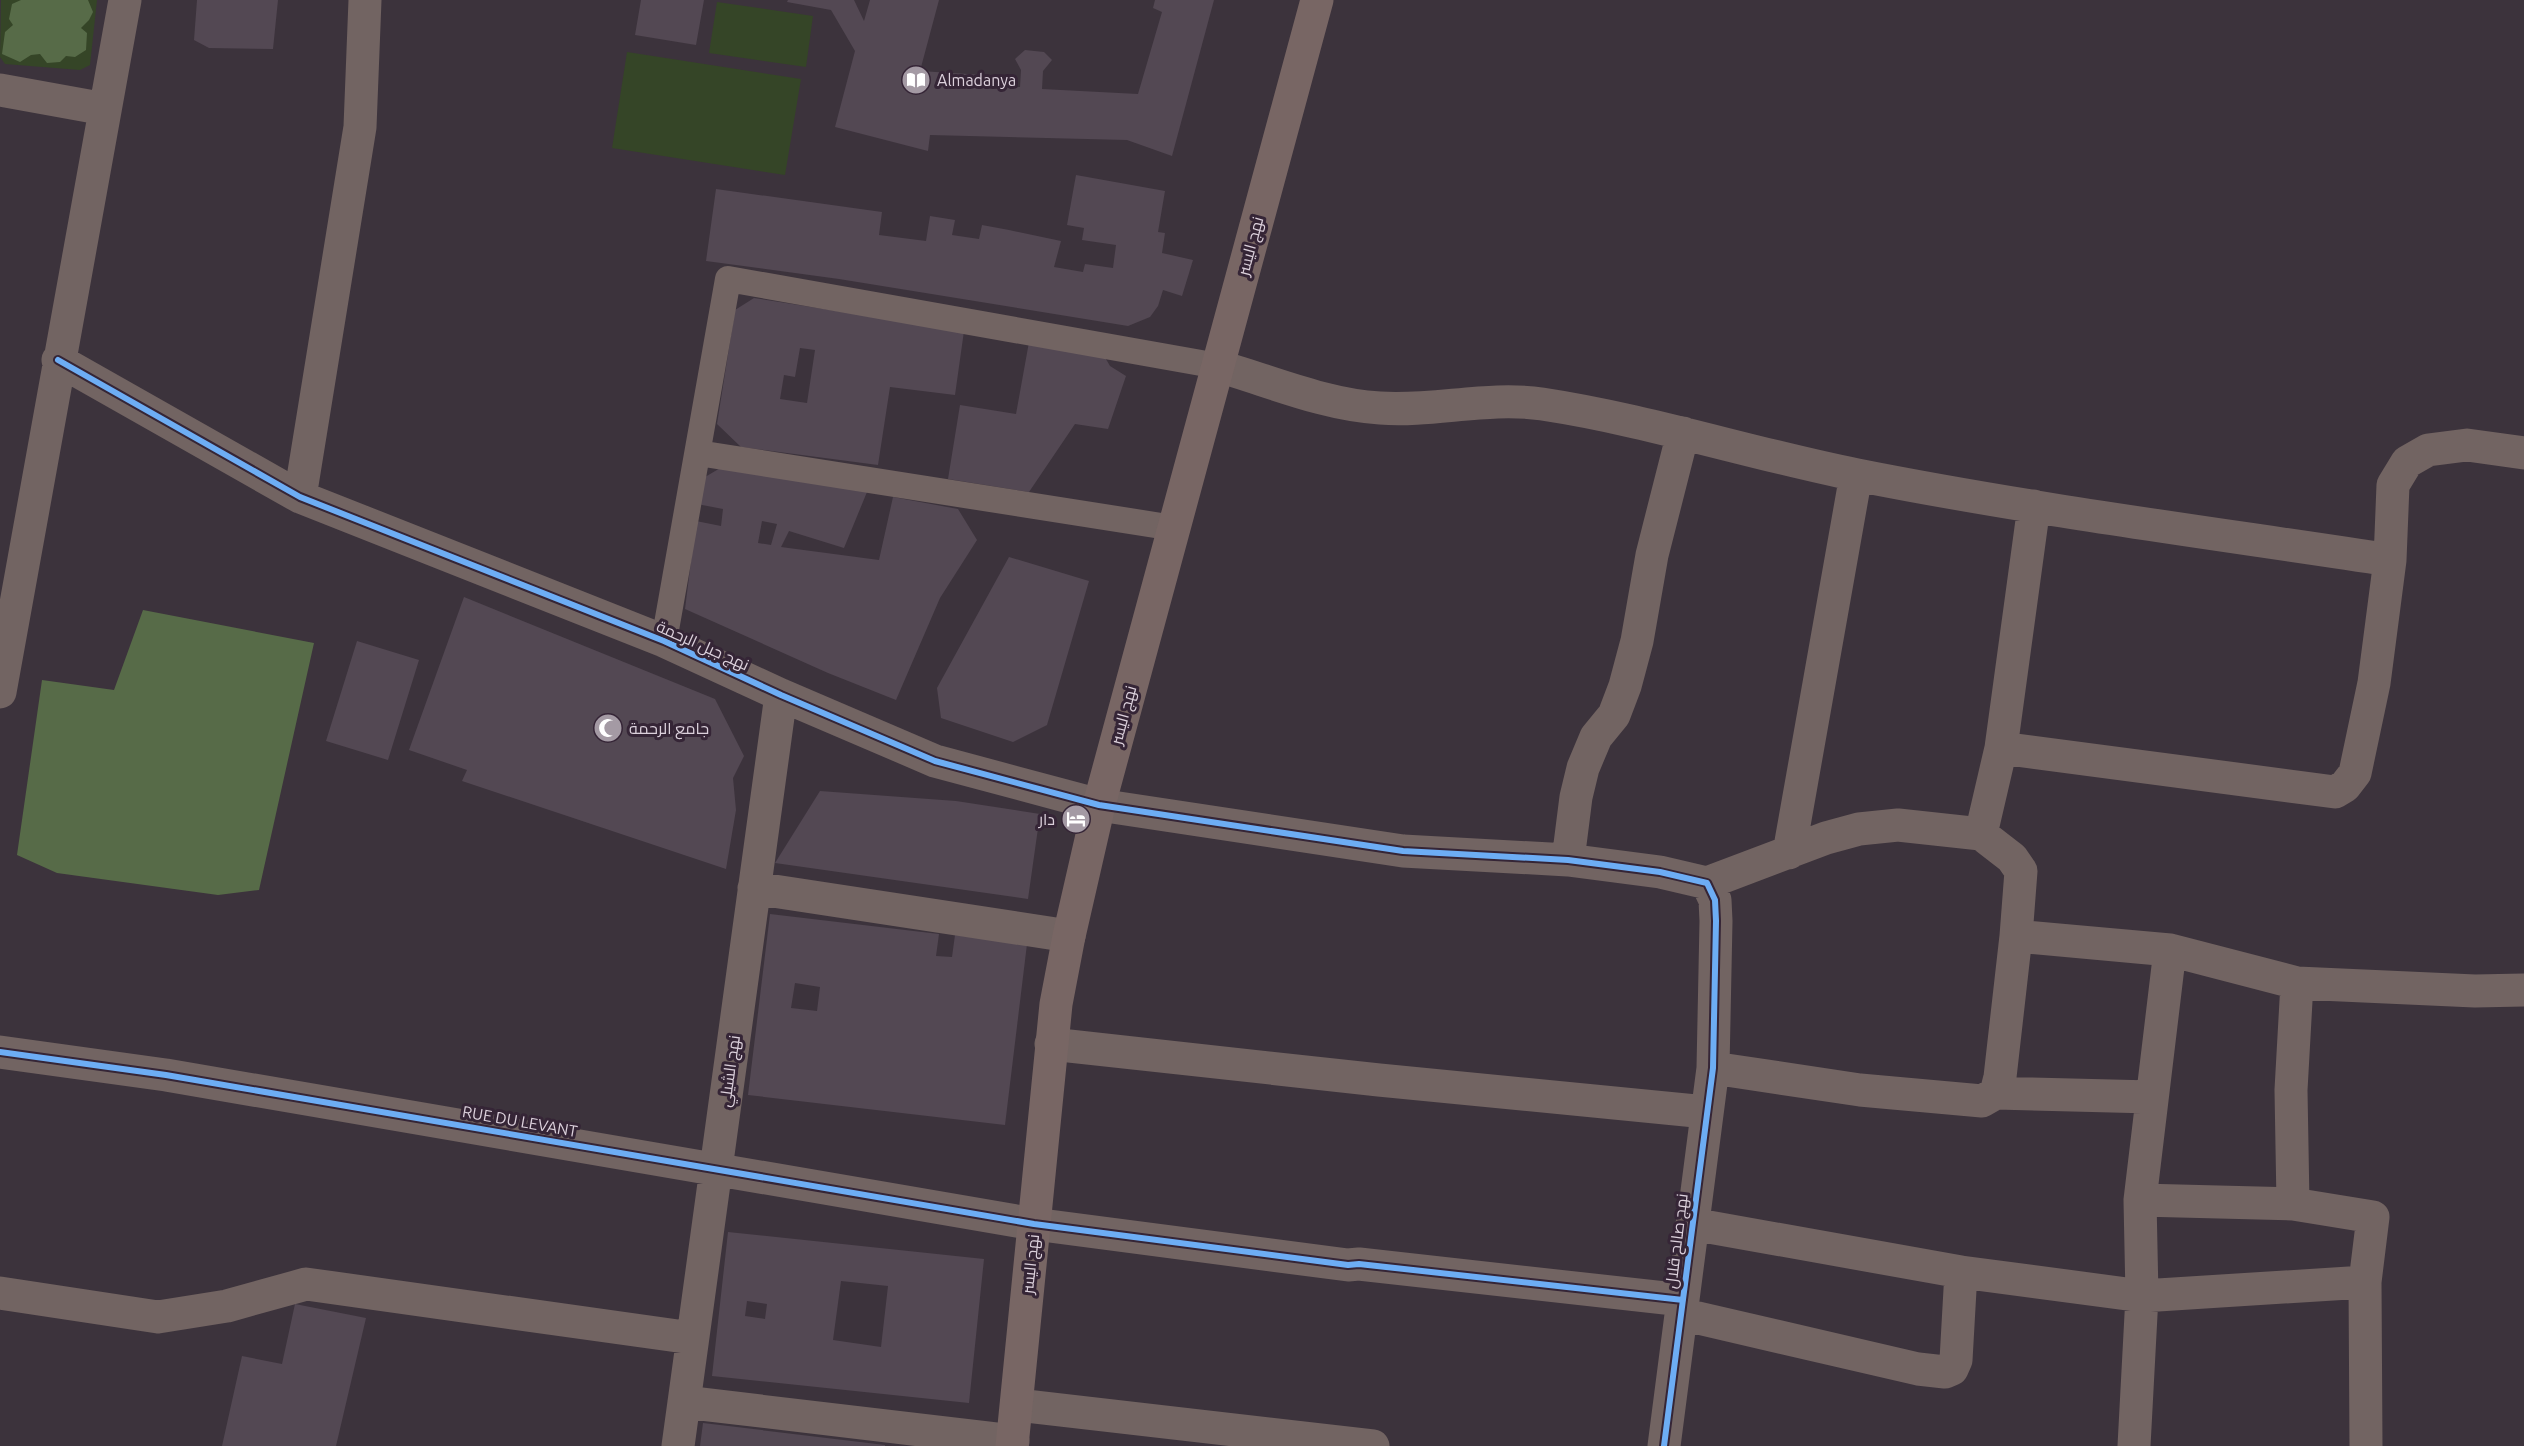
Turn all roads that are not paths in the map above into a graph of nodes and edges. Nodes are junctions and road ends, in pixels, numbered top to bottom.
1 (124, 0) edge
2 (365, 0) edge
3 (1317, 0) edge
4 (0, 90) edge
5 (105, 109) junction
6 (58, 360) junction
7 (1218, 366) junction
8 (1683, 433) junction
9 (698, 453) junction
10 (2524, 453) edge
11 (1856, 475) junction
12 (300, 497) junction
13 (2034, 506) junction
14 (1174, 528) junction
15 (2390, 560) junction
16 (664, 641) junction
17 (0, 692) edge
18 (781, 695) junction
19 (2001, 748) junction
20 (1099, 805) junction
21 (1981, 834) junction
22 (1789, 853) junction
23 (1568, 860) junction
24 (1707, 884) junction
25 (754, 888) junction
26 (1069, 936) junction
27 (2016, 936) junction
28 (2170, 950) junction
29 (2297, 983) junction
30 (2524, 990) edge
31 (1051, 1044) junction
32 (0, 1052) edge
33 (1713, 1068) junction
34 (1996, 1093) junction
35 (2152, 1097) junction
36 (1706, 1112) junction
37 (716, 1168) junction
38 (2140, 1200) junction
39 (2293, 1204) junction
40 (1034, 1224) junction
41 (1692, 1224) junction
42 (1961, 1272) junction
43 (2364, 1282) junction
44 (0, 1293) edge
45 (2142, 1296) junction
46 (1682, 1307) junction
47 (692, 1338) junction
48 (684, 1402) junction
49 (1017, 1405) junction
50 (1012, 1444) edge
51 (678, 1446) edge
52 (1373, 1446) edge
53 (1664, 1446) edge
54 (2134, 1446) edge
55 (2366, 1446) edge

1 - 5 street
2 - 12 street
3 - 7 main road, نهج اليسر
4 - 5 street
5 - 6 street
6 - 12 street, نهج جبل الرحمة
6 - 17 street
7 - 8 street
7 - 9 lane
7 - 14 main road, نهج اليسر
8 - 11 street
8 - 23 street
9 - 14 lane
9 - 16 lane
10 - 15 street
11 - 13 street
11 - 22 street
12 - 16 street, نهج جبل الرحمة
13 - 15 street
13 - 19 street
14 - 20 main road, نهج اليسر
15 - 19 street
16 - 18 street, نهج جبل الرحمة
18 - 20 street, نهج جبل الرحمة
18 - 25 street, نهج الشيلي
19 - 21 street
20 - 23 street, نهج جبل الرحمة
20 - 26 main road, نهج اليسر
21 - 22 street
21 - 27 street
22 - 24 street
23 - 24 street, نهج جبل الرحمة
24 - 33 street, نهج صالح قلال
25 - 26 street
25 - 37 street, نهج الشيلي
26 - 31 main road, نهج اليسر
27 - 28 street
27 - 34 street
28 - 29 street
28 - 35 street
29 - 30 street
29 - 39 street
31 - 36 street
31 - 40 main road, نهج اليسر
32 - 37 street, RUE DU LEVANT
33 - 34 street
33 - 36 street, نهج صالح قلال
34 - 35 street
35 - 38 street
36 - 41 street, نهج صالح قلال
37 - 40 street, RUE DU LEVANT
37 - 47 street, نهج الشيلي
38 - 39 street
38 - 45 street
39 - 43 street
40 - 46 street, RUE DU LEVANT
40 - 49 main road, نهج اليسر
41 - 42 street
41 - 46 street, نهج صالح قلال
42 - 45 street
42 - 46 street, RUE DU LEVANT
43 - 45 street
43 - 55 street
44 - 47 street
45 - 54 street
46 - 53 street, نهج صالح قلال
47 - 48 street, نهج الشيلي
48 - 50 street
48 - 51 street, نهج الشيلي
49 - 50 main road, نهج اليسر
49 - 52 street

